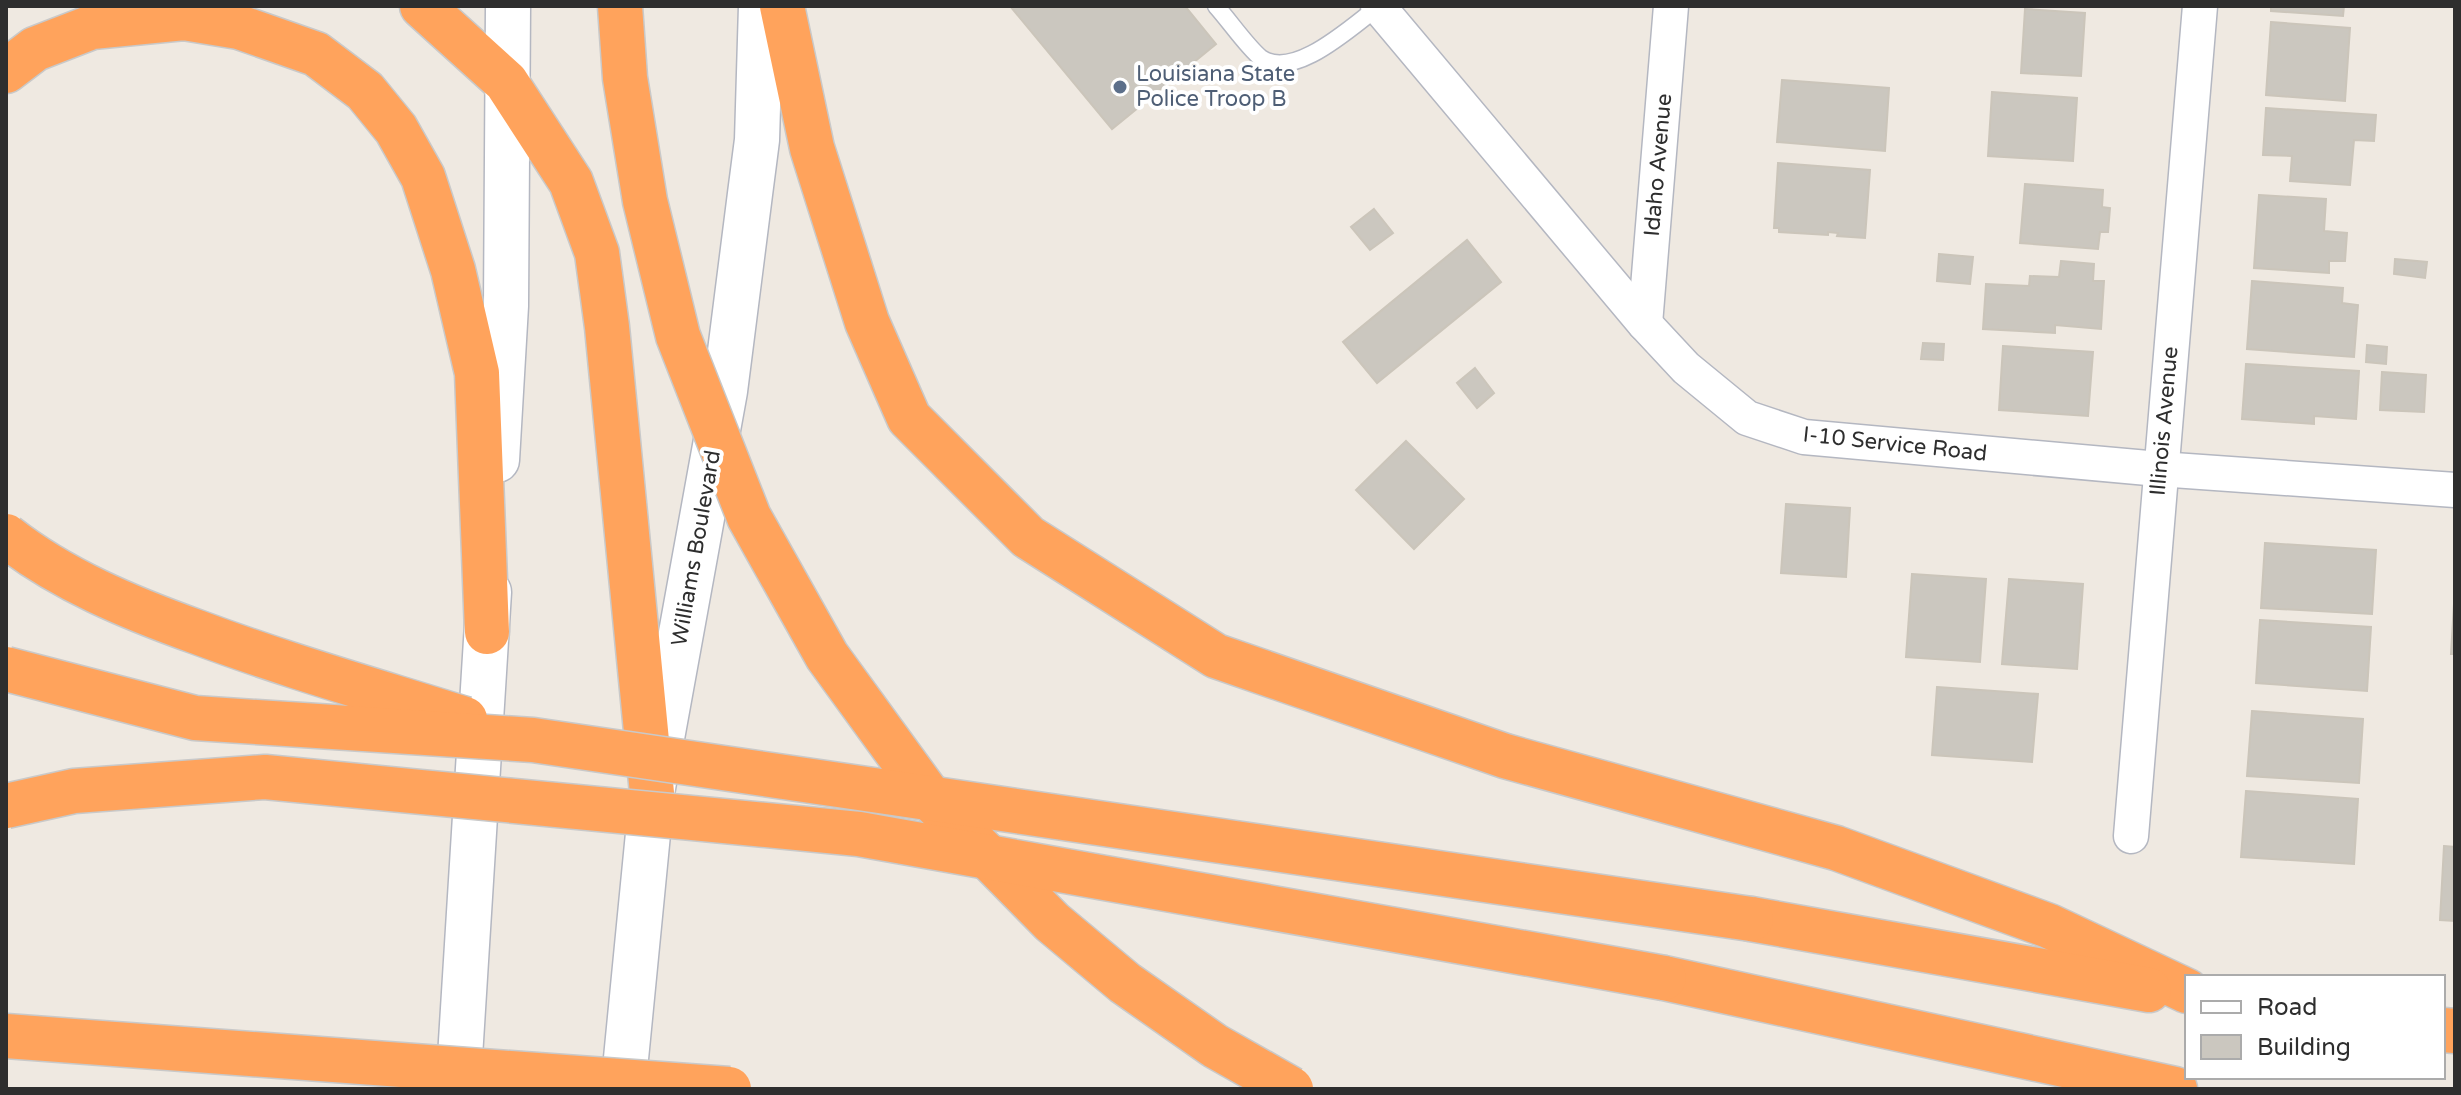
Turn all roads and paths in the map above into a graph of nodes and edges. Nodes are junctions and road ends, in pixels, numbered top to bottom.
1 (422, 6) edge
2 (508, 6) edge
3 (620, 6) edge
4 (761, 6) edge
5 (782, 6) edge
6 (1216, 6) edge
7 (1378, 6) edge
8 (1671, 6) edge
9 (2200, 6) edge
10 (6, 71) edge
11 (506, 82) junction
12 (1645, 324) junction
13 (2159, 469) junction
14 (2455, 490) edge
15 (6, 536) edge
16 (487, 632) junction
17 (6, 669) edge
18 (533, 740) junction
19 (652, 793) junction
20 (6, 806) edge
21 (2131, 836) dead end
22 (2185, 993) edge
23 (2185, 994) edge
24 (6, 1036) edge
25 (458, 1089) edge
26 (623, 1089) edge
27 (729, 1089) edge
28 (1291, 1089) edge
29 (2175, 1089) edge

1 - 11 highway
2 - 11 main road
3 - 28 highway, bridge
4 - 19 main road, Williams Boulevard
5 - 22 highway
6 - 7 lane
7 - 12 street, I-10 Service Road
8 - 12 street, Idaho Avenue
9 - 13 street, Illinois Avenue
10 - 16 highway
11 - 16 main road
11 - 19 highway
12 - 13 street, I-10 Service Road
13 - 14 street, I-10 Service Road
13 - 21 street, Illinois Avenue
15 - 18 highway, bridge
16 - 25 main road
17 - 18 highway, bridge
18 - 23 highway, bridge
19 - 26 main road, Williams Boulevard
20 - 29 highway, bridge
24 - 27 highway, bridge

